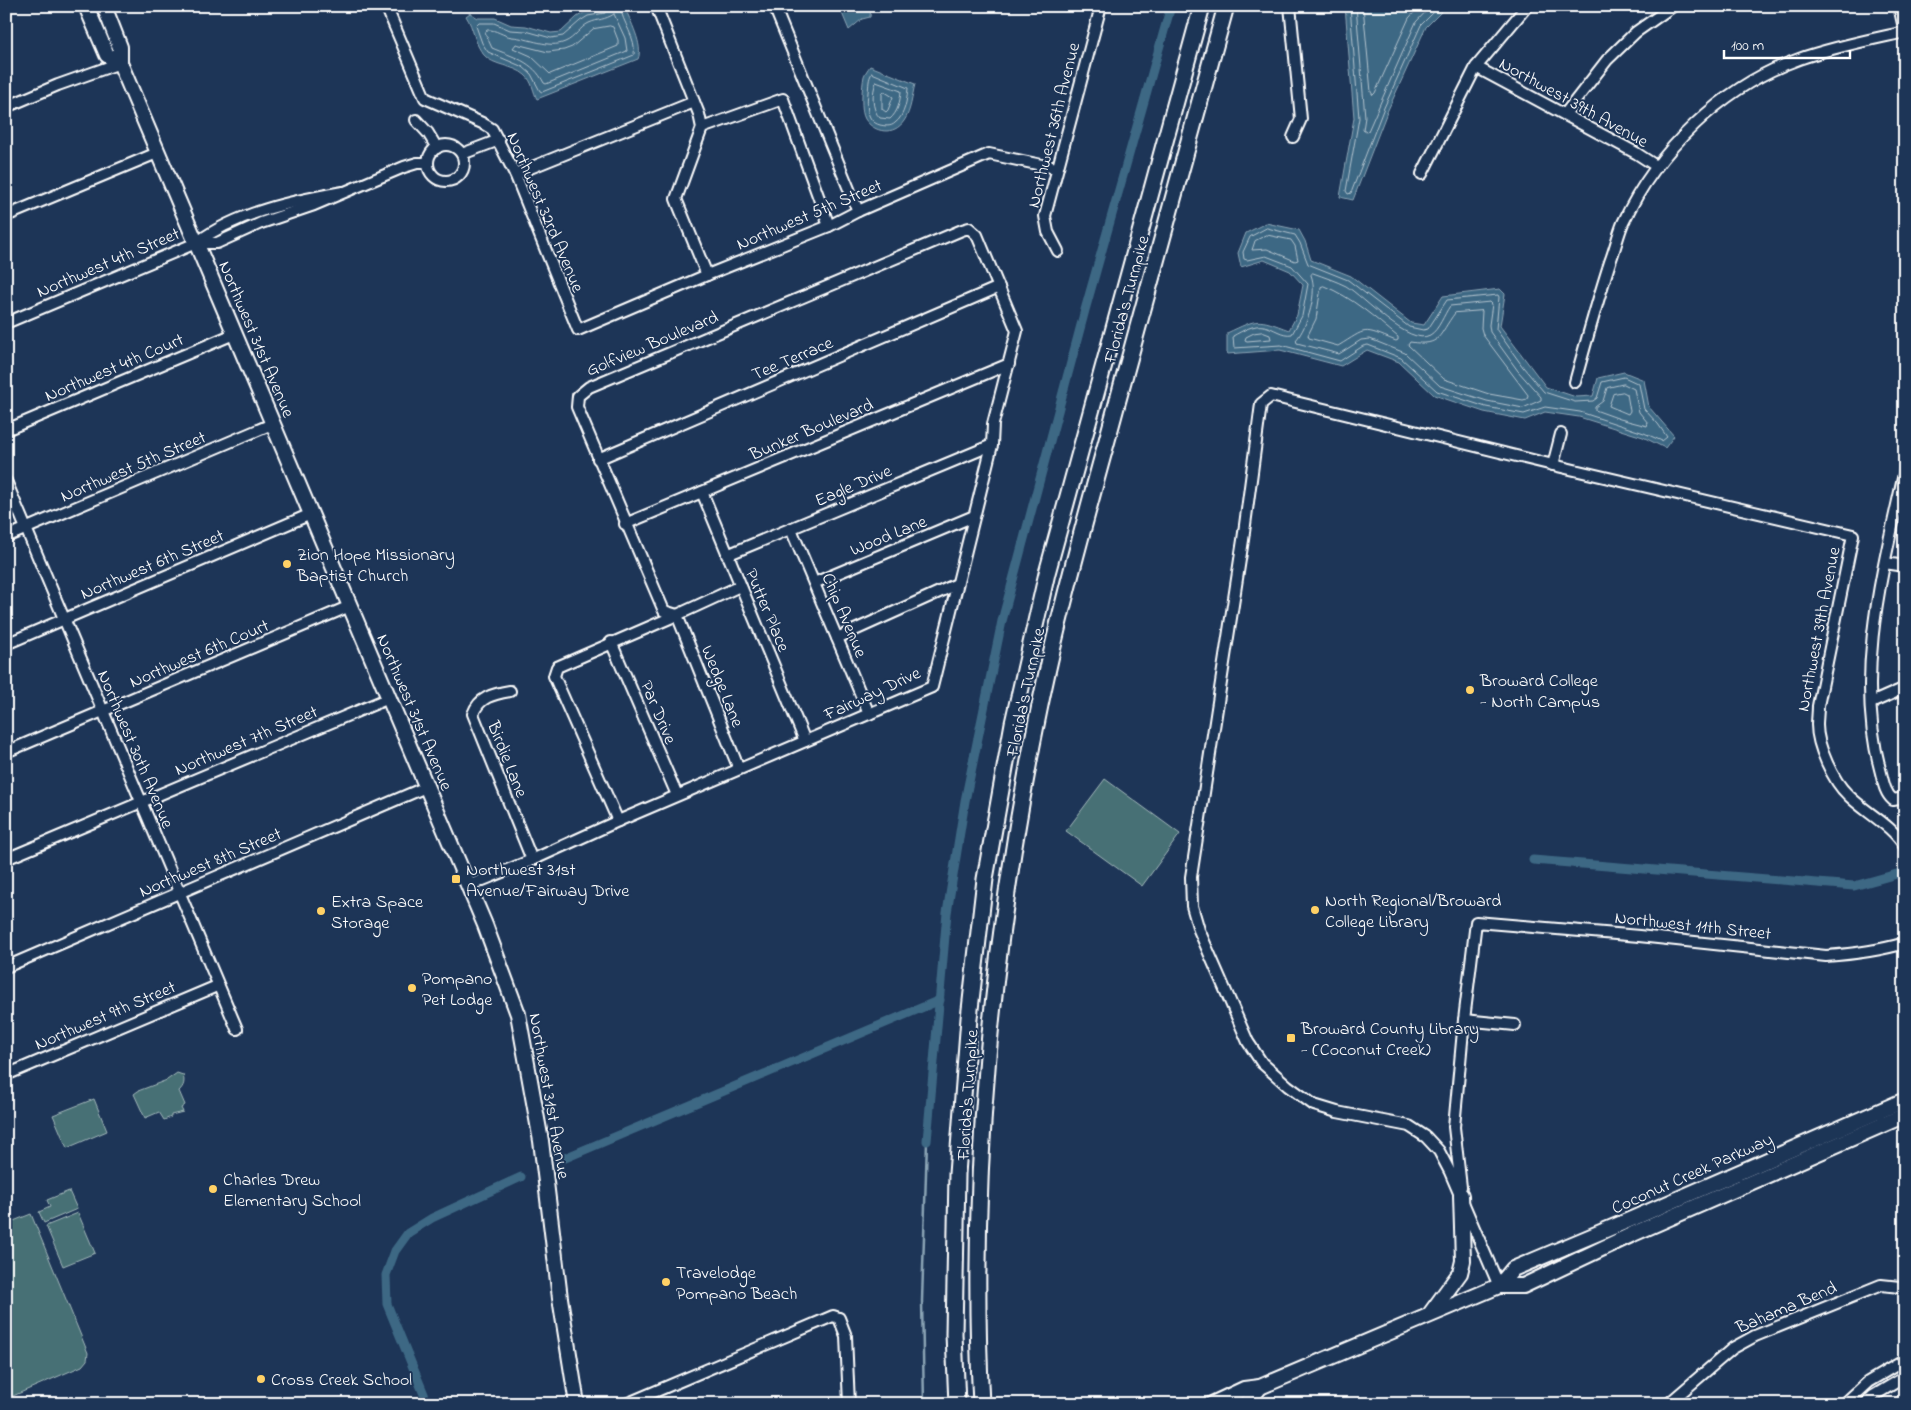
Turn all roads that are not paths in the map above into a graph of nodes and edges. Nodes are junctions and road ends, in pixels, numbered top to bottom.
1 (86, 6) edge
2 (104, 6) edge
3 (386, 6) edge
4 (656, 6) edge
5 (774, 6) edge
6 (1101, 6) edge
7 (1202, 6) edge
8 (1226, 6) edge
9 (1290, 6) edge
10 (1527, 6) edge
11 (1673, 6) edge
12 (1899, 6) edge
13 (1905, 33) edge
14 (120, 63) junction
15 (1476, 66) junction
16 (694, 102) junction
17 (6, 108) edge
18 (1565, 114) junction
19 (416, 120) dead end
20 (702, 128) junction
21 (1293, 138) dead end
22 (498, 140) junction
23 (437, 148) junction
24 (157, 153) junction
25 (462, 154) junction
26 (428, 163) junction
27 (1656, 166) junction
28 (1056, 168) junction
29 (515, 174) junction
30 (1422, 174) dead end
31 (858, 211) junction
32 (6, 216) edge
33 (829, 226) junction
34 (968, 228) joint
35 (196, 243) junction
36 (1058, 251) dead end
37 (707, 275) junction
38 (999, 288) junction
39 (6, 323) edge
40 (578, 330) joint
41 (234, 334) junction
42 (1009, 364) junction
43 (1575, 382) dead end
44 (272, 424) junction
45 (6, 430) edge
46 (1561, 434) dead end
47 (992, 445) junction
48 (598, 458) junction
49 (1553, 465) junction
50 (1905, 469) edge
51 (6, 481) edge
52 (702, 492) junction
53 (311, 514) junction
54 (974, 516) junction
55 (625, 524) junction
56 (27, 529) junction
57 (791, 529) junction
58 (6, 537) edge
59 (728, 555) junction
60 (1885, 562) junction
61 (1905, 566) edge
62 (814, 583) junction
63 (957, 584) junction
64 (740, 586) junction
65 (350, 606) junction
66 (677, 616) junction
67 (64, 620) junction
68 (837, 638) junction
69 (611, 642) junction
70 (6, 644) edge
71 (1905, 688) edge
72 (510, 691) dead end
73 (388, 698) junction
74 (1871, 703) junction
75 (103, 711) junction
76 (869, 714) junction
77 (805, 741) junction
78 (6, 752) edge
79 (739, 769) junction
80 (426, 787) junction
81 (677, 795) junction
82 (1905, 798) edge
83 (141, 802) junction
84 (618, 821) junction
85 (1905, 846) edge
86 (6, 859) edge
87 (532, 860) junction
88 (468, 886) junction
89 (178, 893) junction
90 (1905, 943) edge
91 (6, 967) edge
92 (217, 986) junction
93 (1464, 1020) junction
94 (1515, 1025) dead end
95 (237, 1029) dead end
96 (6, 1074) edge
97 (1905, 1100) edge
98 (1905, 1115) edge
99 (1454, 1128) junction
100 (1439, 1151) junction
101 (1773, 1158) junction
102 (1461, 1195) junction
103 (1675, 1216) junction
104 (1499, 1286) junction
105 (1905, 1289) edge
106 (1430, 1314) junction
107 (1905, 1360) edge
108 (1905, 1377) edge
109 (1260, 1386) junction
110 (577, 1404) edge
111 (626, 1404) edge
112 (849, 1404) edge
113 (957, 1404) edge
114 (981, 1404) edge
115 (1212, 1404) edge
116 (1247, 1404) edge
117 (1668, 1404) edge
118 (1844, 1404) edge
119 (1865, 1404) edge

1 - 14 main road, Northwest 31st Avenue
2 - 14 main road, Northwest 31st Avenue
3 - 22 street, Northwest 32rd Avenue
4 - 16 street
5 - 31 street
6 - 28 street, Northwest 36th Avenue
7 - 113 highway, Florida's Turnpike
8 - 114 highway, Florida's Turnpike
9 - 21 street
10 - 15 street
11 - 18 street
12 - 13 street
13 - 27 street
14 - 17 street
14 - 24 main road, Northwest 31st Avenue
15 - 18 street, Northwest 39th Avenue
15 - 30 street
16 - 20 street
16 - 29 street
18 - 27 street, Northwest 39th Avenue
19 - 23 street
20 - 33 street
20 - 37 street
22 - 25 street
22 - 29 street, Northwest 32rd Avenue
23 - 25 street
23 - 26 street
24 - 32 street
24 - 35 main road, Northwest 31st Avenue
25 - 26 street
26 - 35 street, Northwest 4th Street
27 - 43 street
28 - 31 street, Northwest 5th Street
28 - 36 street, Northwest 36th Avenue
29 - 40 street, Northwest 32rd Avenue
31 - 33 street, Northwest 5th Street
33 - 37 street, Northwest 5th Street
34 - 38 street, Fairway Drive
34 - 48 street, Golfview Boulevard
35 - 39 street, Northwest 4th Street
35 - 41 main road, Northwest 31st Avenue
37 - 40 street, Northwest 5th Street
38 - 42 street, Fairway Drive
38 - 48 street, Tee Terrace
41 - 44 main road, Northwest 31st Avenue
41 - 45 street, Northwest 4th Court
42 - 47 street, Fairway Drive
42 - 52 street, Bunker Boulevard
44 - 53 main road, Northwest 31st Avenue
44 - 56 street, Northwest 5th Street
46 - 49 street
47 - 54 street, Fairway Drive
47 - 57 street, Eagle Drive
48 - 55 street, Golfview Boulevard
49 - 85 street, Northwest 39th Avenue
49 - 100 street
50 - 60 street
51 - 56 street, Northwest 30th Avenue
52 - 55 street, Bunker Boulevard
52 - 59 street, Putter Place
53 - 65 main road, Northwest 31st Avenue
53 - 67 street, Northwest 6th Street
54 - 62 street, Wood Lane
54 - 63 street, Fairway Drive
55 - 66 street, Golfview Boulevard
56 - 58 street, Northwest 5th Street
56 - 67 street, Northwest 30th Avenue
57 - 59 street, Eagle Drive
57 - 62 street, Chip Avenue
59 - 64 street, Putter Place
60 - 61 street
60 - 74 street
62 - 68 street, Chip Avenue
63 - 68 street
63 - 76 street, Fairway Drive
64 - 66 street
64 - 77 street, Putter Place
65 - 73 main road, Northwest 31st Avenue
65 - 75 street, Northwest 6th Court
66 - 69 street
66 - 79 street, Wedge Lane
67 - 70 street, Northwest 6th Street
67 - 75 street, Northwest 30th Avenue
68 - 76 street, Chip Avenue
69 - 81 street, Par Drive
69 - 84 street
71 - 74 street
72 - 87 street, Birdie Lane
73 - 80 main road, Northwest 31st Avenue
73 - 83 street, Northwest 7th Street
74 - 82 street
75 - 78 street, Northwest 6th Court
75 - 83 street, Northwest 30th Avenue
76 - 77 street, Fairway Drive
77 - 79 street, Fairway Drive
79 - 81 street, Fairway Drive
80 - 88 main road, Northwest 31st Avenue
80 - 89 street, Northwest 8th Street
81 - 84 street, Fairway Drive
83 - 86 street, Northwest 7th Street
83 - 89 street, Northwest 30th Avenue
84 - 87 street, Fairway Drive
87 - 88 street, Fairway Drive
88 - 110 main road, Northwest 31st Avenue
89 - 91 street, Northwest 8th Street
89 - 92 street, Northwest 30th Avenue
90 - 93 street, Northwest 11th Street
92 - 95 street, Northwest 30th Avenue
92 - 96 street, Northwest 9th Street
93 - 94 street
93 - 99 street
97 - 101 main road, Coconut Creek Parkway
98 - 103 main road, Coconut Creek Parkway
99 - 100 street
99 - 102 street
100 - 102 street
101 - 103 main road
101 - 104 main road, Coconut Creek Parkway
102 - 104 street
102 - 106 main road
103 - 104 main road, Coconut Creek Parkway
104 - 106 main road, Coconut Creek Parkway
105 - 117 street, Bahama Bend
106 - 109 main road, Coconut Creek Parkway
107 - 118 street
108 - 119 street
109 - 115 main road, Coconut Creek Parkway
109 - 116 main road
111 - 112 street

